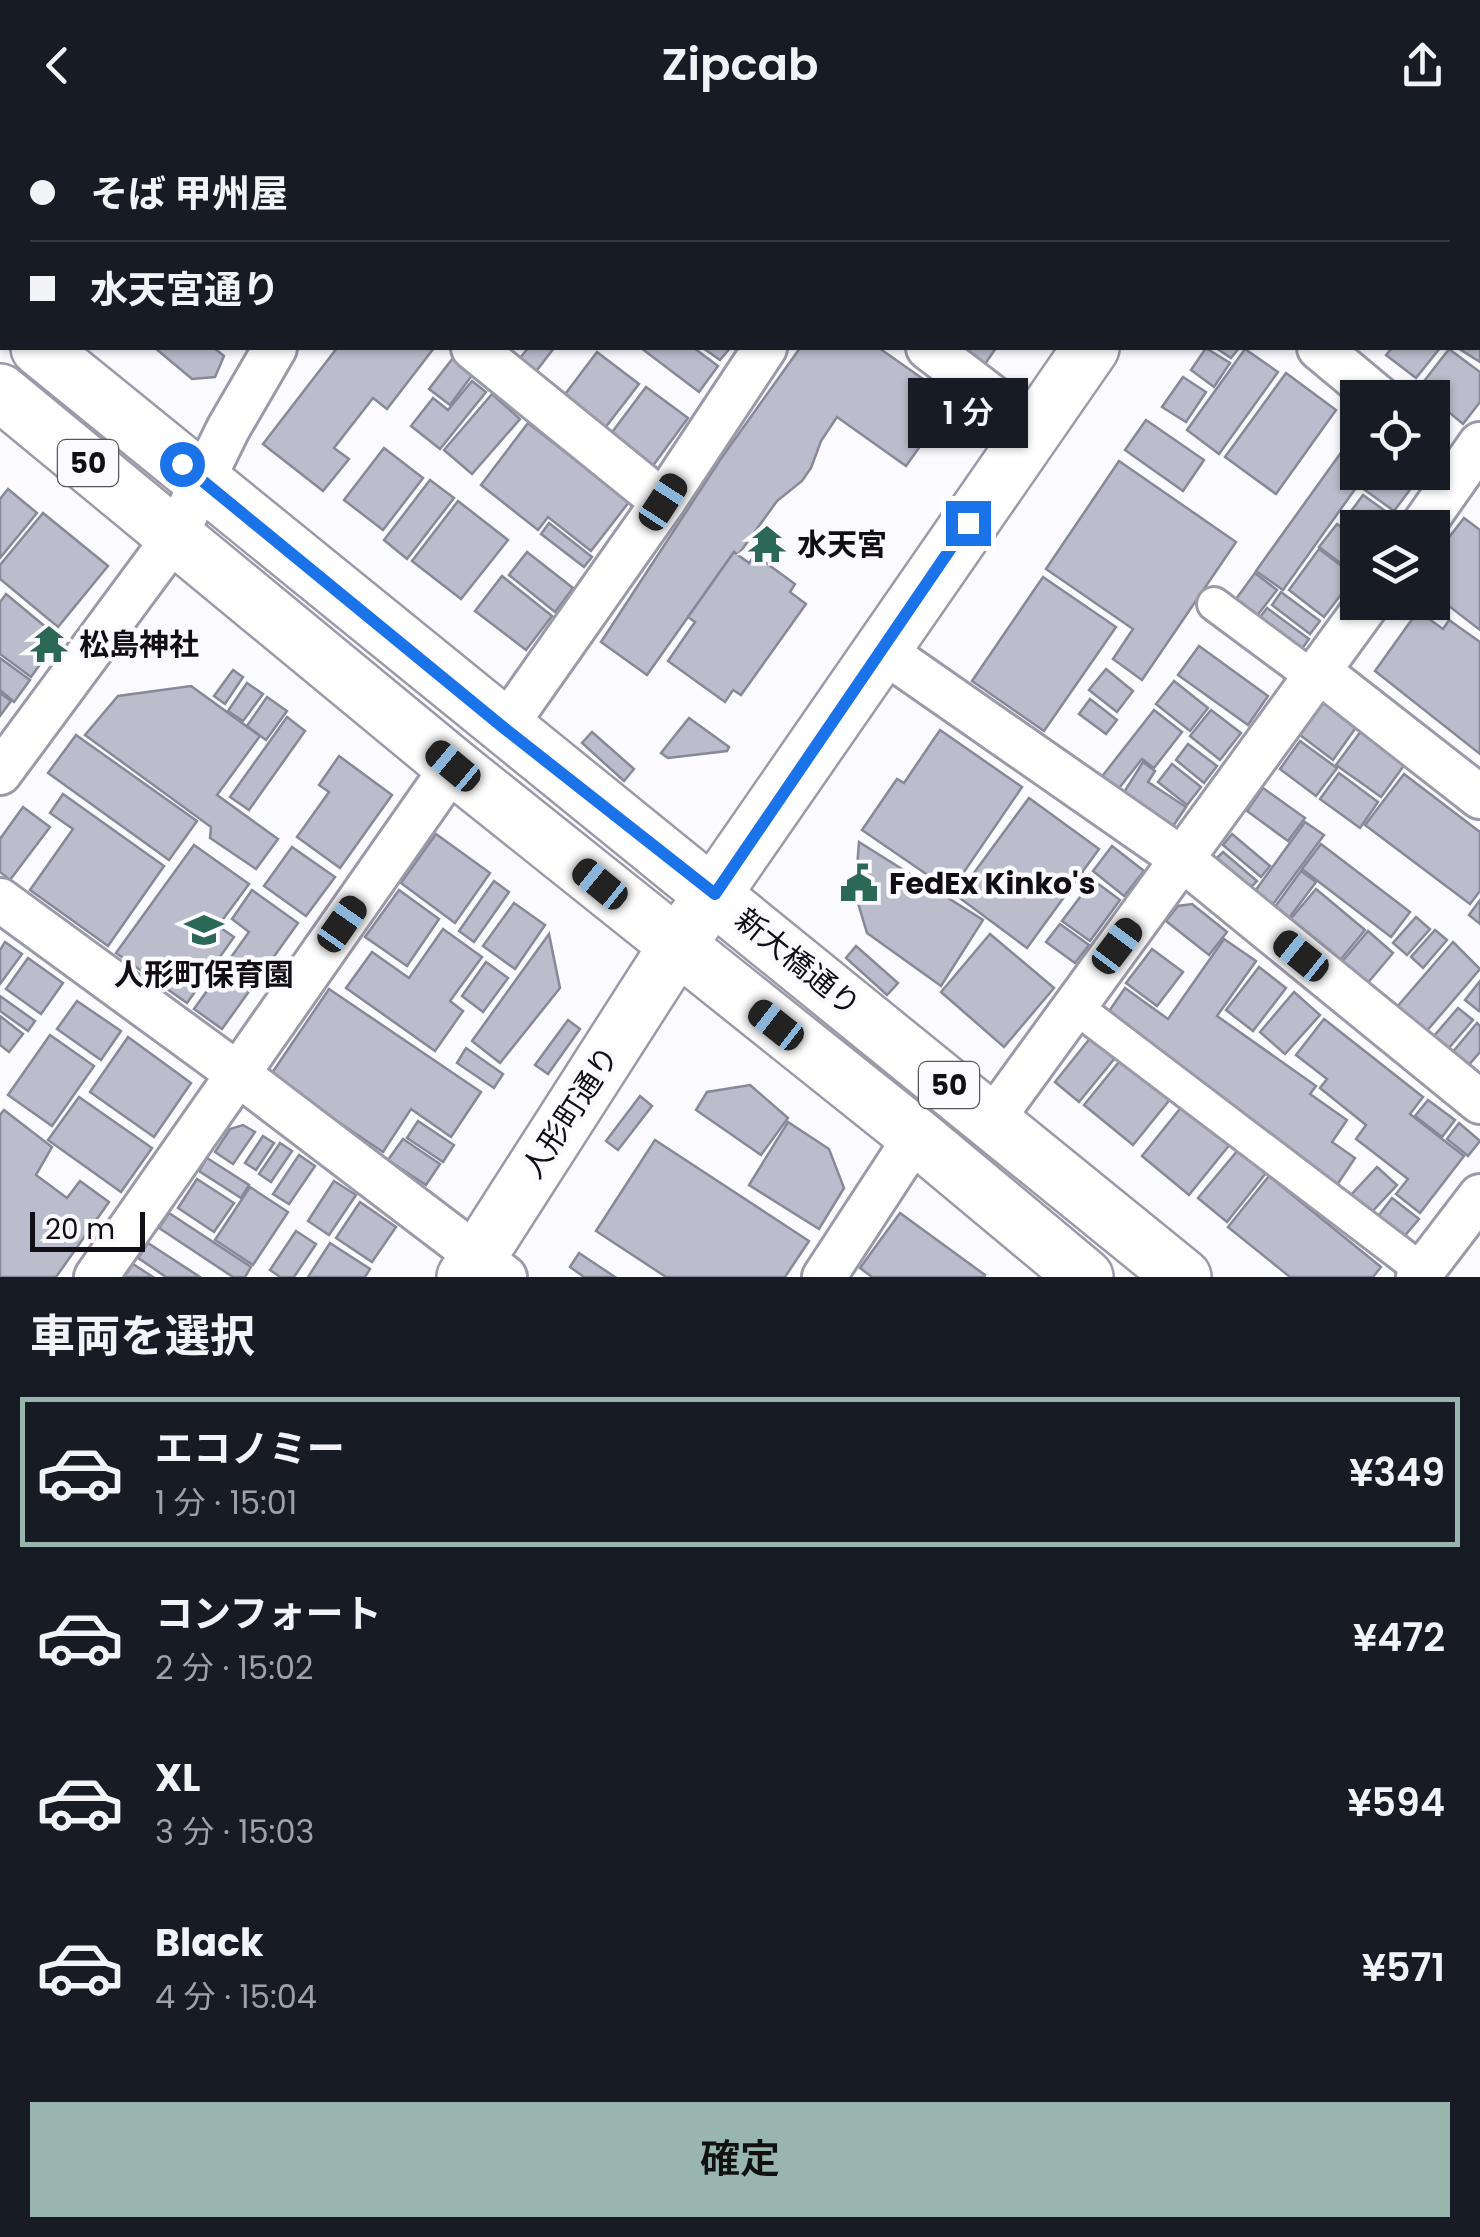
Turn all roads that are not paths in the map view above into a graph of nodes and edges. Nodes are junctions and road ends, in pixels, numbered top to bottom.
1 (40, 350) edge
2 (273, 350) edge
3 (475, 350) edge
4 (764, 350) edge
5 (931, 350) edge
6 (1090, 350) edge
7 (1322, 350) edge
8 (1358, 380) edge
9 (0, 392) edge
10 (1033, 428) junction
11 (1464, 459) edge
12 (203, 482) junction
13 (663, 502) junction
14 (1432, 510) edge
15 (176, 535) junction
16 (1214, 604) dead end
17 (1357, 620) edge
18 (882, 650) junction
19 (1318, 676) junction
20 (504, 728) junction
21 (453, 766) junction
22 (0, 773) edge
23 (1480, 797) edge
24 (1182, 859) junction
25 (715, 894) junction
26 (0, 900) edge
27 (676, 946) junction
28 (1073, 1005) junction
29 (238, 1074) junction
30 (1480, 1102) edge
31 (992, 1120) junction
32 (916, 1136) junction
33 (1480, 1196) edge
34 (482, 1270) edge
35 (1066, 1271) edge
36 (1420, 1274) edge
37 (96, 1277) edge
38 (824, 1277) edge
39 (1183, 1277) edge

1 - 12 main road, 新大橋通り / 50
2 - 12 street
3 - 13 street
4 - 13 street
5 - 10 street
6 - 10 main road, 人形町通り
7 - 8 street
9 - 15 main road, 新大橋通り / 50
10 - 18 main road, 人形町通り
11 - 14 street
12 - 15 street
12 - 20 main road, 新大橋通り / 50
13 - 20 street
15 - 21 main road, 新大橋通り / 50
15 - 22 street
16 - 19 street
17 - 19 street
18 - 24 street
18 - 25 main road, 人形町通り
19 - 23 street
19 - 24 street
20 - 25 main road, 新大橋通り / 50
21 - 27 main road, 新大橋通り / 50
21 - 29 street
24 - 28 street
24 - 30 street
25 - 27 main road, 人形町通り
25 - 31 main road, 新大橋通り / 50
26 - 29 street
27 - 32 main road, 新大橋通り / 50
27 - 34 main road, 人形町通り
28 - 31 street
28 - 36 street
29 - 34 street
29 - 37 street
31 - 39 main road, 新大橋通り / 50
32 - 35 main road, 新大橋通り / 50
32 - 38 street
33 - 36 street

